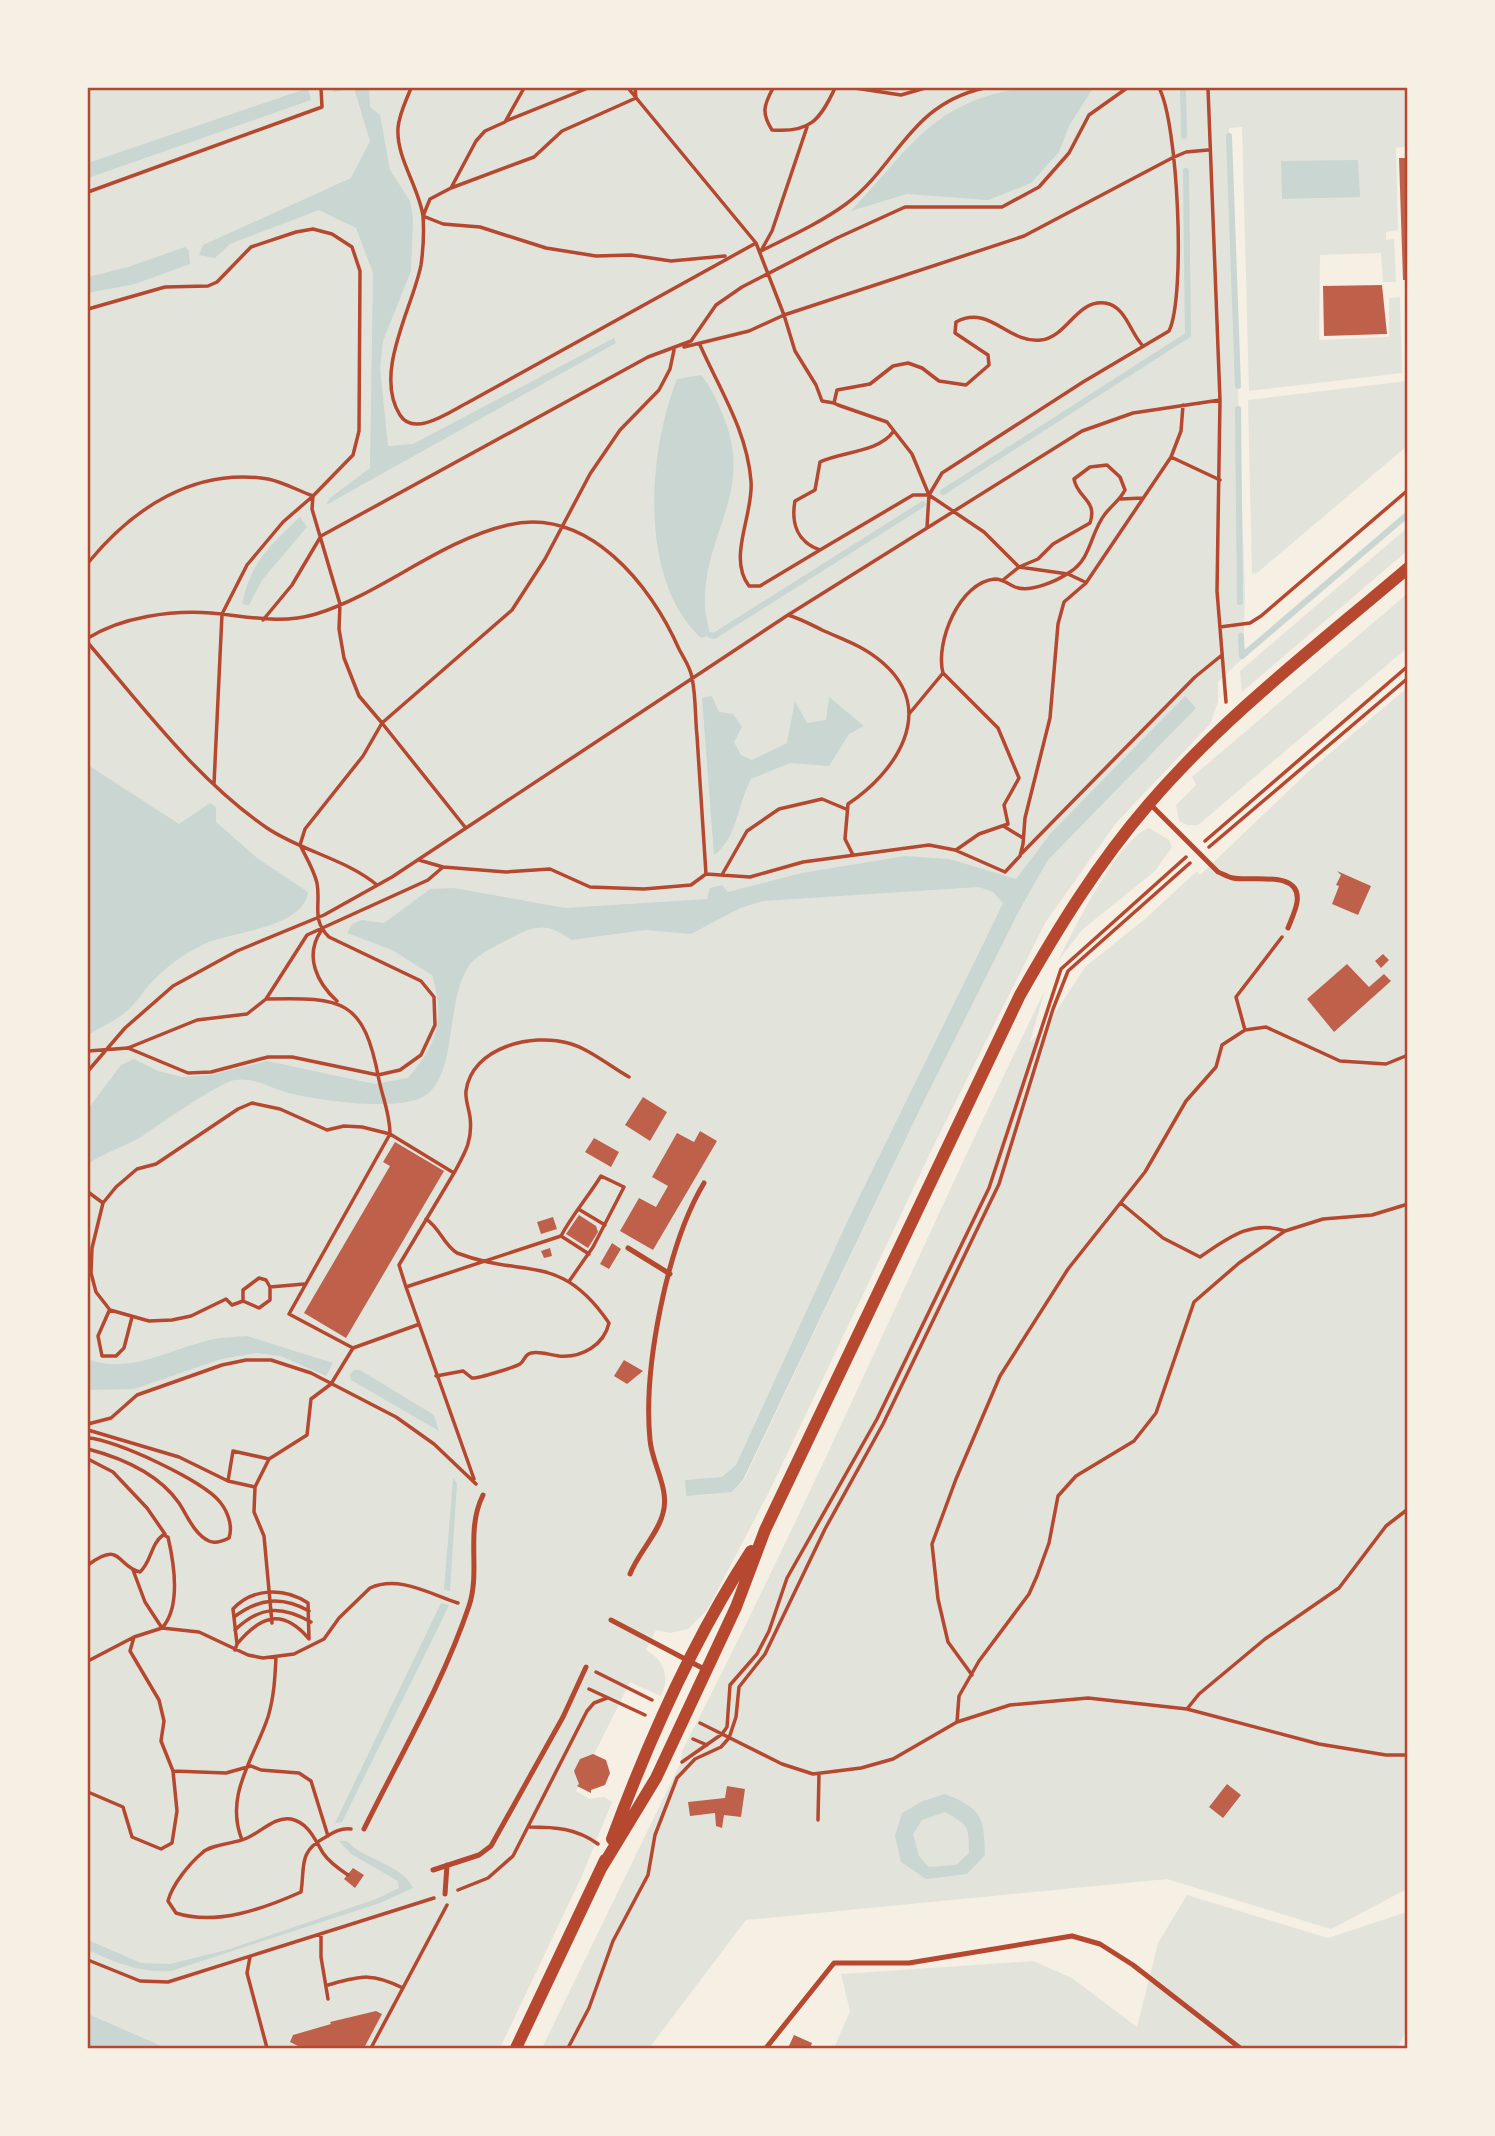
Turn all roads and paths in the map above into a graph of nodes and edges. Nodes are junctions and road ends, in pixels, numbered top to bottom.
1 (321, 88) edge
2 (411, 88) edge
3 (524, 88) edge
4 (588, 88) edge
5 (628, 88) edge
6 (635, 88) edge
7 (773, 88) edge
8 (835, 88) edge
9 (855, 88) edge
10 (925, 88) edge
11 (984, 88) edge
12 (1115, 88) edge
13 (1127, 88) edge
14 (1159, 88) edge
15 (1208, 88) edge
16 (1114, 96) junction
17 (635, 98) junction
18 (505, 122) junction
19 (807, 127) junction
20 (1208, 150) junction
21 (1172, 158) junction
22 (451, 188) junction
23 (88, 192) edge
24 (422, 216) junction
25 (755, 243) junction
26 (761, 251) junction
27 (729, 255) junction
28 (768, 274) junction
29 (88, 309) edge
30 (784, 315) junction
31 (700, 345) junction
32 (1143, 346) junction
33 (682, 347) junction
34 (674, 350) junction
35 (1220, 400) junction
36 (834, 403) junction
37 (1183, 405) junction
38 (893, 432) junction
39 (1171, 457) junction
40 (1220, 480) junction
41 (1408, 490) edge
42 (929, 495) junction
43 (313, 496) junction
44 (1145, 497) junction
45 (1121, 499) junction
46 (952, 511) junction
47 (562, 527) junction
48 (926, 527) junction
49 (321, 536) junction
50 (820, 550) junction
51 (88, 563) edge
52 (1019, 567) junction
53 (1408, 568) edge
54 (1068, 574) junction
55 (1003, 580) junction
56 (1086, 583) junction
57 (340, 604) junction
58 (222, 614) junction
59 (788, 615) junction
60 (263, 620) junction
61 (1220, 627) junction
62 (88, 640) edge
63 (1222, 655) junction
64 (1408, 666) edge
65 (943, 673) junction
66 (692, 677) junction
67 (1408, 678) edge
68 (909, 714) junction
69 (1229, 722) junction
70 (382, 723) junction
71 (214, 784) junction
72 (1149, 803) junction
73 (846, 809) junction
74 (466, 827) junction
75 (1005, 827) junction
76 (1023, 838) junction
77 (300, 845) junction
78 (955, 850) junction
79 (1197, 852) junction
80 (854, 856) junction
81 (1020, 856) junction
82 (418, 860) junction
83 (443, 867) junction
84 (722, 873) junction
85 (706, 874) junction
86 (377, 886) junction
87 (316, 918) junction
88 (1288, 928) joint
89 (322, 930) junction
90 (266, 999) junction
91 (339, 1002) junction
92 (1245, 1030) junction
93 (128, 1048) junction
94 (106, 1050) junction
95 (88, 1051) edge
96 (1408, 1055) edge
97 (88, 1071) edge
98 (378, 1075) junction
99 (629, 1077) dead end
100 (390, 1134) junction
101 (454, 1173) junction
102 (704, 1183) dead end
103 (88, 1192) edge
104 (103, 1203) junction
105 (1121, 1203) junction
106 (1408, 1204) edge
107 (580, 1210) junction
108 (426, 1219) junction
109 (605, 1225) junction
110 (1285, 1231) junction
111 (561, 1237) junction
112 (628, 1248) dead end
113 (589, 1254) junction
114 (485, 1261) junction
115 (670, 1274) junction
116 (570, 1280) junction
117 (305, 1284) junction
118 (270, 1287) junction
119 (407, 1287) junction
120 (243, 1301) junction
121 (110, 1310) junction
122 (132, 1317) junction
123 (417, 1325) junction
124 (353, 1348) junction
125 (436, 1377) junction
126 (331, 1384) junction
127 (88, 1424) edge
128 (88, 1430) edge
129 (88, 1438) edge
130 (88, 1449) edge
131 (88, 1459) edge
132 (269, 1459) junction
133 (475, 1480) junction
134 (228, 1481) junction
135 (255, 1487) junction
136 (483, 1495) joint
137 (1408, 1509) edge
138 (765, 1530) junction
139 (168, 1537) junction
140 (88, 1565) edge
141 (133, 1569) junction
142 (630, 1574) dead end
143 (268, 1592) junction
144 (269, 1600) junction
145 (471, 1601) junction
146 (270, 1609) junction
147 (309, 1611) junction
148 (233, 1618) junction
149 (611, 1620) dead end
150 (272, 1621) junction
151 (311, 1622) junction
152 (162, 1628) junction
153 (234, 1631) junction
154 (134, 1637) junction
155 (309, 1639) junction
156 (237, 1644) junction
157 (314, 1646) junction
158 (234, 1650) junction
159 (276, 1657) junction
160 (88, 1661) edge
161 (688, 1661) junction
162 (586, 1667) dead end
163 (706, 1670) junction
164 (972, 1675) junction
165 (577, 1684) junction
166 (607, 1698) junction
167 (1187, 1709) junction
168 (659, 1722) junction
169 (957, 1722) junction
170 (722, 1734) junction
171 (729, 1738) junction
172 (707, 1745) dead end
173 (1408, 1755) edge
174 (245, 1769) junction
175 (173, 1771) junction
176 (819, 1774) junction
177 (88, 1792) edge
178 (818, 1820) dead end
179 (528, 1827) junction
180 (364, 1829) joint
181 (328, 1836) junction
182 (242, 1840) junction
183 (318, 1841) junction
184 (608, 1852) junction
185 (447, 1865) junction
186 (602, 1867) junction
187 (433, 1870) dead end
188 (348, 1875) dead end
189 (455, 1891) junction
190 (445, 1894) junction
191 (321, 1934) junction
192 (250, 1957) junction
193 (88, 1959) edge
194 (328, 1985) junction
195 (403, 1988) junction
196 (328, 1999) dead end
197 (267, 2049) edge
198 (371, 2049) edge
199 (516, 2049) edge
200 (568, 2049) edge
201 (766, 2049) edge
202 (1240, 2049) edge

1 - 23 path
2 - 24 path
3 - 18 path
4 - 18 path
5 - 17 path
6 - 17 path
7 - 19 path
8 - 19 path
9 - 10 path
11 - 26 path
12 - 16 path
13 - 16 path
14 - 21 path
15 - 20 path
16 - 28 path
17 - 22 path
17 - 25 path
18 - 22 path
19 - 26 path
20 - 21 path
20 - 35 path
21 - 30 path
21 - 32 path
22 - 24 path
24 - 27 path
24 - 27 path
25 - 26 path
25 - 27 path
26 - 28 path
28 - 30 path
28 - 33 path
29 - 43 path
30 - 31 path
30 - 36 path
31 - 33 path
31 - 50 path
32 - 36 path
32 - 42 path
33 - 34 path
34 - 47 path
34 - 49 path
35 - 37 path
35 - 40 path
36 - 38 path
37 - 39 path
37 - 46 path
38 - 42 path
38 - 50 path
39 - 40 path
39 - 44 path
40 - 61 path
41 - 61 path
42 - 46 path
42 - 48 path
42 - 50 path
43 - 49 path
43 - 51 path
43 - 58 path
44 - 45 path
44 - 56 path
45 - 52 path
45 - 54 path
46 - 48 path
46 - 52 path
47 - 57 path
47 - 66 path
47 - 70 path
48 - 59 path
49 - 57 path
49 - 60 path
52 - 54 path
52 - 55 path
53 - 69 street
54 - 55 path
54 - 56 path
55 - 65 path
56 - 76 path
57 - 60 path
57 - 70 path
58 - 60 path
58 - 62 path
58 - 71 path
59 - 66 path
59 - 68 path
61 - 63 path
62 - 71 path
63 - 69 path
63 - 81 path
64 - 79 path
65 - 68 path
65 - 75 path
66 - 74 path
66 - 85 path
67 - 79 path
68 - 73 path
69 - 72 street
70 - 74 path
70 - 77 path
71 - 77 path
72 - 79 lane
72 - 138 street
73 - 80 path
73 - 84 path
74 - 82 path
75 - 76 path
75 - 78 path
76 - 81 path
77 - 86 path
77 - 87 path
78 - 80 path
78 - 81 path
79 - 88 lane
79 - 170 path
79 - 171 path
80 - 84 path
82 - 83 path
82 - 86 path
83 - 85 path
83 - 89 path
84 - 85 path
86 - 87 path
87 - 89 path
87 - 94 path
88 - 92 path
89 - 90 path
89 - 91 path
89 - 98 path
90 - 91 path
90 - 93 path
91 - 98 path
92 - 96 path
92 - 105 path
93 - 94 path
93 - 98 path
94 - 95 path
94 - 97 path
98 - 100 path
99 - 101 path
100 - 101 path
100 - 104 path
100 - 117 path
101 - 108 path
102 - 115 lane
103 - 104 path
104 - 121 path
105 - 110 path
105 - 164 path
106 - 110 path
107 - 109 path
107 - 109 path
107 - 111 path
108 - 114 path
108 - 119 path
109 - 113 path
110 - 164 path
111 - 113 path
111 - 114 path
112 - 115 lane
113 - 116 path
114 - 116 path
114 - 119 path
115 - 142 lane
116 - 125 path
117 - 118 path
117 - 124 path
118 - 120 path
118 - 120 path
119 - 123 path
120 - 122 path
121 - 122 path
121 - 122 path
123 - 124 path
123 - 125 path
124 - 126 path
125 - 133 path
126 - 127 path
126 - 132 path
126 - 133 path
128 - 134 path
129 - 130 path
131 - 139 path
132 - 134 path
132 - 135 path
133 - 136 path
134 - 135 path
135 - 143 path
136 - 145 lane
137 - 167 path
138 - 161 street
138 - 163 street
139 - 141 path
139 - 152 path
140 - 141 path
141 - 152 path
143 - 144 path
143 - 147 path
143 - 148 path
144 - 146 path
144 - 147 path
144 - 148 path
145 - 157 path
145 - 180 lane
146 - 150 path
146 - 151 path
146 - 153 path
147 - 151 path
148 - 153 path
149 - 161 lane
150 - 155 path
150 - 156 path
151 - 155 path
152 - 154 path
152 - 158 path
153 - 156 path
154 - 160 path
154 - 175 path
155 - 157 path
156 - 158 path
157 - 159 path
158 - 159 path
159 - 174 path
161 - 163 lane
161 - 168 street
162 - 165 lane
163 - 186 street
164 - 169 path
165 - 166 path
165 - 185 lane
166 - 168 path
166 - 179 path
167 - 169 path
167 - 173 path
168 - 184 street
169 - 176 path
170 - 171 path
170 - 172 path
171 - 176 path
171 - 200 path
174 - 175 path
174 - 181 path
174 - 182 path
175 - 177 path
176 - 178 path
179 - 184 path
179 - 189 path
180 - 181 path
181 - 183 path
182 - 183 path
182 - 183 path
183 - 188 path
184 - 186 street
185 - 187 lane
185 - 190 lane
186 - 199 street
189 - 190 path
189 - 195 path
190 - 191 path
191 - 192 path
191 - 194 path
192 - 193 path
192 - 197 path
194 - 195 path
194 - 196 path
195 - 198 path
201 - 202 lane

